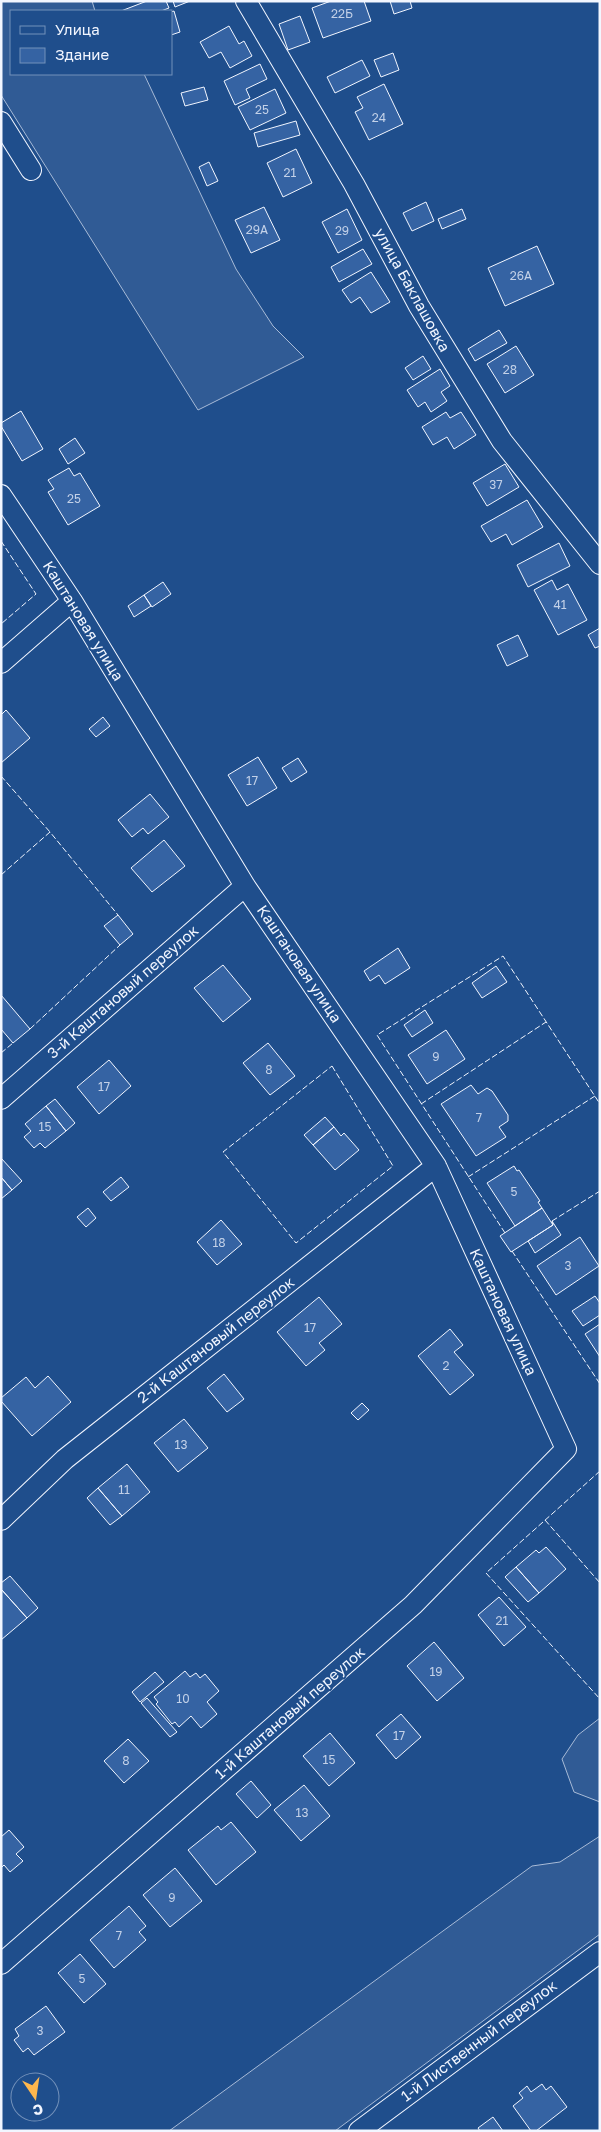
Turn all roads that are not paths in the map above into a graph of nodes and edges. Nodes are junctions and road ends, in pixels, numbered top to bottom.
1 (246, 1) edge
2 (1, 122) edge
3 (31, 170) dead end
4 (1, 495) edge
5 (600, 564) edge
6 (72, 601) junction
7 (1, 663) edge
8 (245, 886) junction
9 (1, 1099) edge
10 (436, 1166) junction
11 (566, 1449) joint
12 (1, 1520) edge
13 (600, 1952) edge
14 (1, 1964) edge
15 (359, 2131) edge

1 - 5 street, улица Баклашовка
2 - 3 street
4 - 6 street, Каштановая улица
6 - 7 street
6 - 8 street, Каштановая улица
8 - 9 street, 3-й Каштановый переулок
8 - 10 street, Каштановая улица
10 - 11 street, Каштановая улица
10 - 12 street, 2-й Каштановый переулок
11 - 14 street, 1-й Каштановый переулок
13 - 15 street, 1-й Лиственный переулок

